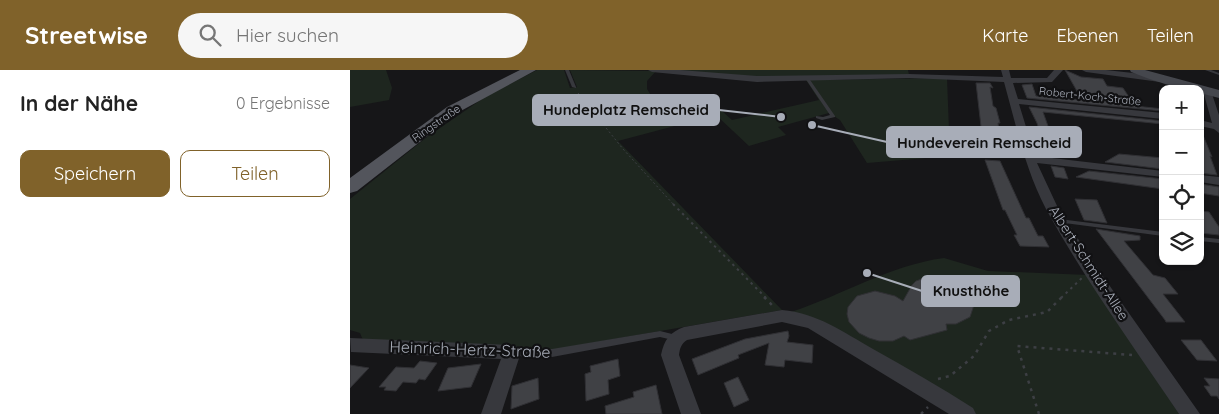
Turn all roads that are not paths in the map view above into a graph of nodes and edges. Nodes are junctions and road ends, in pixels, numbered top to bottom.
1 (530, 70) edge
2 (567, 70) edge
3 (652, 70) edge
4 (1059, 70) edge
5 (1086, 70) edge
6 (1135, 70) edge
7 (1207, 70) edge
8 (1219, 74) edge
9 (1006, 75) edge
10 (807, 78) junction
11 (1160, 79) junction
12 (574, 87) road end
13 (1206, 91) edge
14 (1014, 101) junction
15 (1159, 116) edge
16 (818, 117) dead end
17 (1204, 124) edge
18 (1218, 129) edge
19 (1030, 159) junction
20 (1159, 174) edge
21 (1204, 179) edge
22 (1219, 181) edge
23 (350, 187) edge
24 (1059, 221) junction
25 (1159, 234) edge
26 (1204, 239) edge
27 (1219, 241) edge
28 (677, 338) junction
29 (350, 342) edge
30 (512, 352) junction
31 (491, 414) edge
32 (691, 414) edge
33 (966, 414) edge
34 (1190, 414) edge

1 - 23 main road, Ringstraße
2 - 12 lane
3 - 10 street
4 - 9 street
5 - 11 street
6 - 11 street
7 - 8 lane
9 - 10 street
9 - 14 street, Albert-Schmidt-Allee
10 - 16 lane
11 - 13 street
13 - 18 street
14 - 15 street, Robert-Koch-Straße
14 - 19 street, Albert-Schmidt-Allee
17 - 18 street
19 - 20 street
19 - 24 street, Albert-Schmidt-Allee
21 - 22 street
24 - 25 lane
24 - 34 street, Albert-Schmidt-Allee
26 - 27 lane
28 - 30 lane, Heinrich-Hertz-Straße
28 - 32 street
28 - 33 street, Heinrich-Hertz-Straße
29 - 30 street, Heinrich-Hertz-Straße
30 - 31 street

